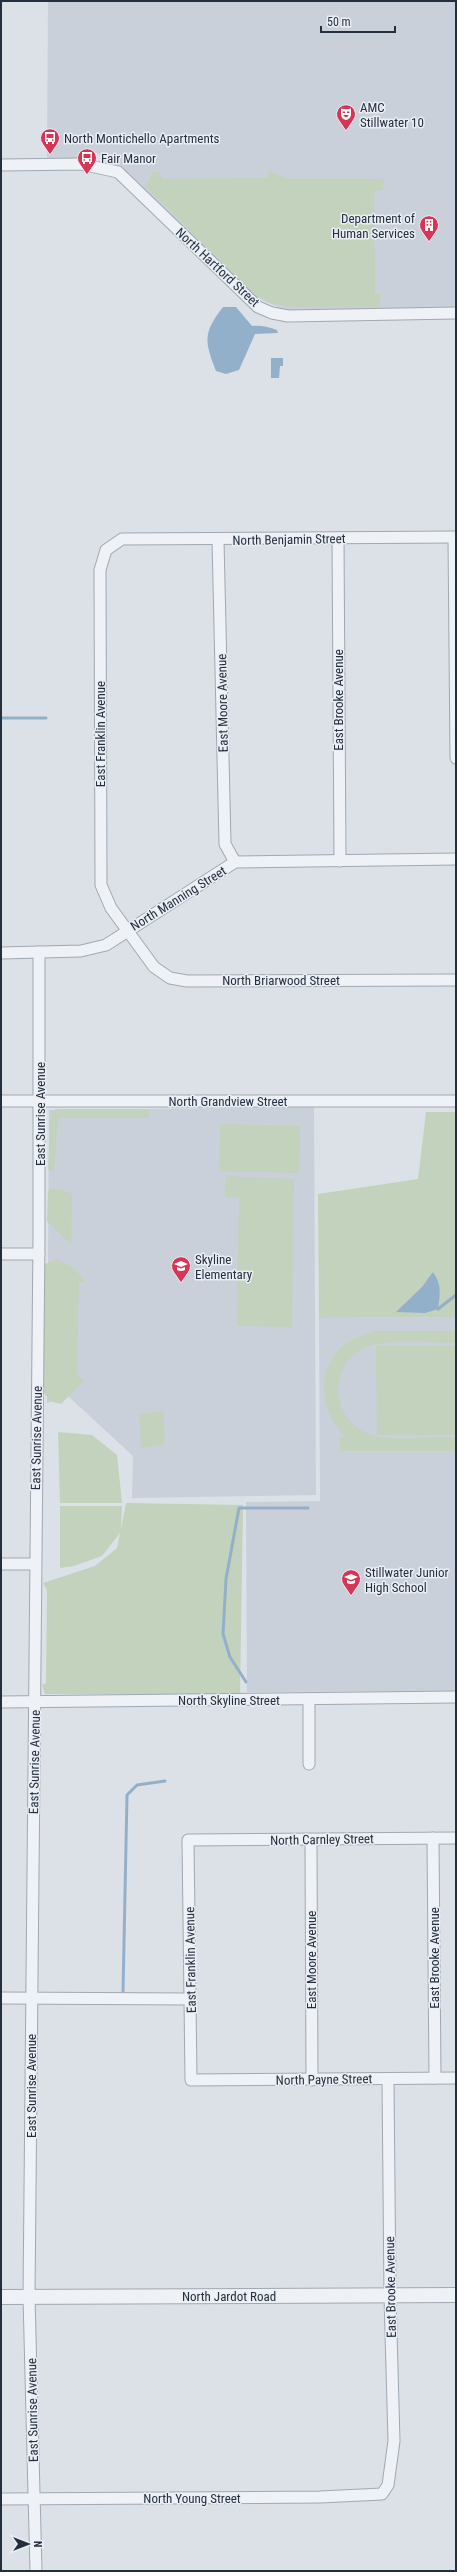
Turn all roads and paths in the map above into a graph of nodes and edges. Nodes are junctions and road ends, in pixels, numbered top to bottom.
1 (1, 164) edge
2 (456, 313) edge
3 (455, 537) edge
4 (338, 538) junction
5 (122, 539) joint
6 (218, 540) junction
7 (456, 758) edge
8 (456, 858) edge
9 (340, 861) junction
10 (235, 862) junction
11 (129, 930) junction
12 (39, 952) junction
13 (1, 953) edge
14 (456, 980) edge
15 (456, 1101) edge
16 (1, 1102) edge
17 (40, 1102) junction
18 (1, 1254) edge
19 (39, 1254) junction
20 (1, 1564) edge
21 (35, 1564) junction
22 (456, 1697) edge
23 (309, 1699) junction
24 (34, 1701) junction
25 (1, 1702) edge
26 (309, 1764) dead end
27 (433, 1838) junction
28 (456, 1838) edge
29 (188, 1840) joint
30 (311, 1840) junction
31 (1, 1998) edge
32 (32, 1998) junction
33 (190, 1999) junction
34 (435, 2078) junction
35 (456, 2078) edge
36 (388, 2079) junction
37 (191, 2080) joint
38 (312, 2080) junction
39 (456, 2295) edge
40 (390, 2296) junction
41 (1, 2297) edge
42 (29, 2297) junction
43 (382, 2494) joint
44 (1, 2499) edge
45 (34, 2499) junction
46 (36, 2571) edge

1 - 2 street, North Hartford Street
3 - 4 street, North Benjamin Street
3 - 7 street
4 - 6 street, North Benjamin Street
4 - 9 street, East Brooke Avenue
5 - 6 street, North Benjamin Street
5 - 11 street, East Franklin Avenue
6 - 10 street, East Moore Avenue
8 - 9 street, North Manning Street
9 - 10 street, North Manning Street
10 - 11 street, North Manning Street
11 - 12 street, North Manning Street
11 - 14 street, North Briarwood Street
12 - 13 street, North Manning Street
12 - 17 street, East Sunrise Avenue
15 - 17 street, North Grandview Street
16 - 17 street, North Grandview Street
17 - 19 street, East Sunrise Avenue
18 - 19 street
19 - 21 street, East Sunrise Avenue
20 - 21 street
21 - 24 street, East Sunrise Avenue
22 - 23 street, North Skyline Street
23 - 24 street, North Skyline Street
23 - 26 street
24 - 25 street, North Skyline Street
24 - 32 street, East Sunrise Avenue
27 - 28 street, North Carnley Street
27 - 30 street, North Carnley Street
27 - 34 street, East Brooke Avenue
29 - 30 street, North Carnley Street
29 - 33 street, East Franklin Avenue
30 - 38 street, East Moore Avenue
31 - 32 street
32 - 33 street
32 - 42 street, East Sunrise Avenue
33 - 37 street, East Franklin Avenue
34 - 35 street, North Payne Street
34 - 36 street, North Payne Street
36 - 38 street, North Payne Street
36 - 40 street, East Brooke Avenue
37 - 38 street, North Payne Street
39 - 40 street, North Jardot Road
40 - 42 street, North Jardot Road
40 - 43 street, East Brooke Avenue
41 - 42 street, North Jardot Road
42 - 45 street, East Sunrise Avenue
43 - 45 street, North Young Street
44 - 45 street, North Young Street
45 - 46 street, East Sunrise Avenue

